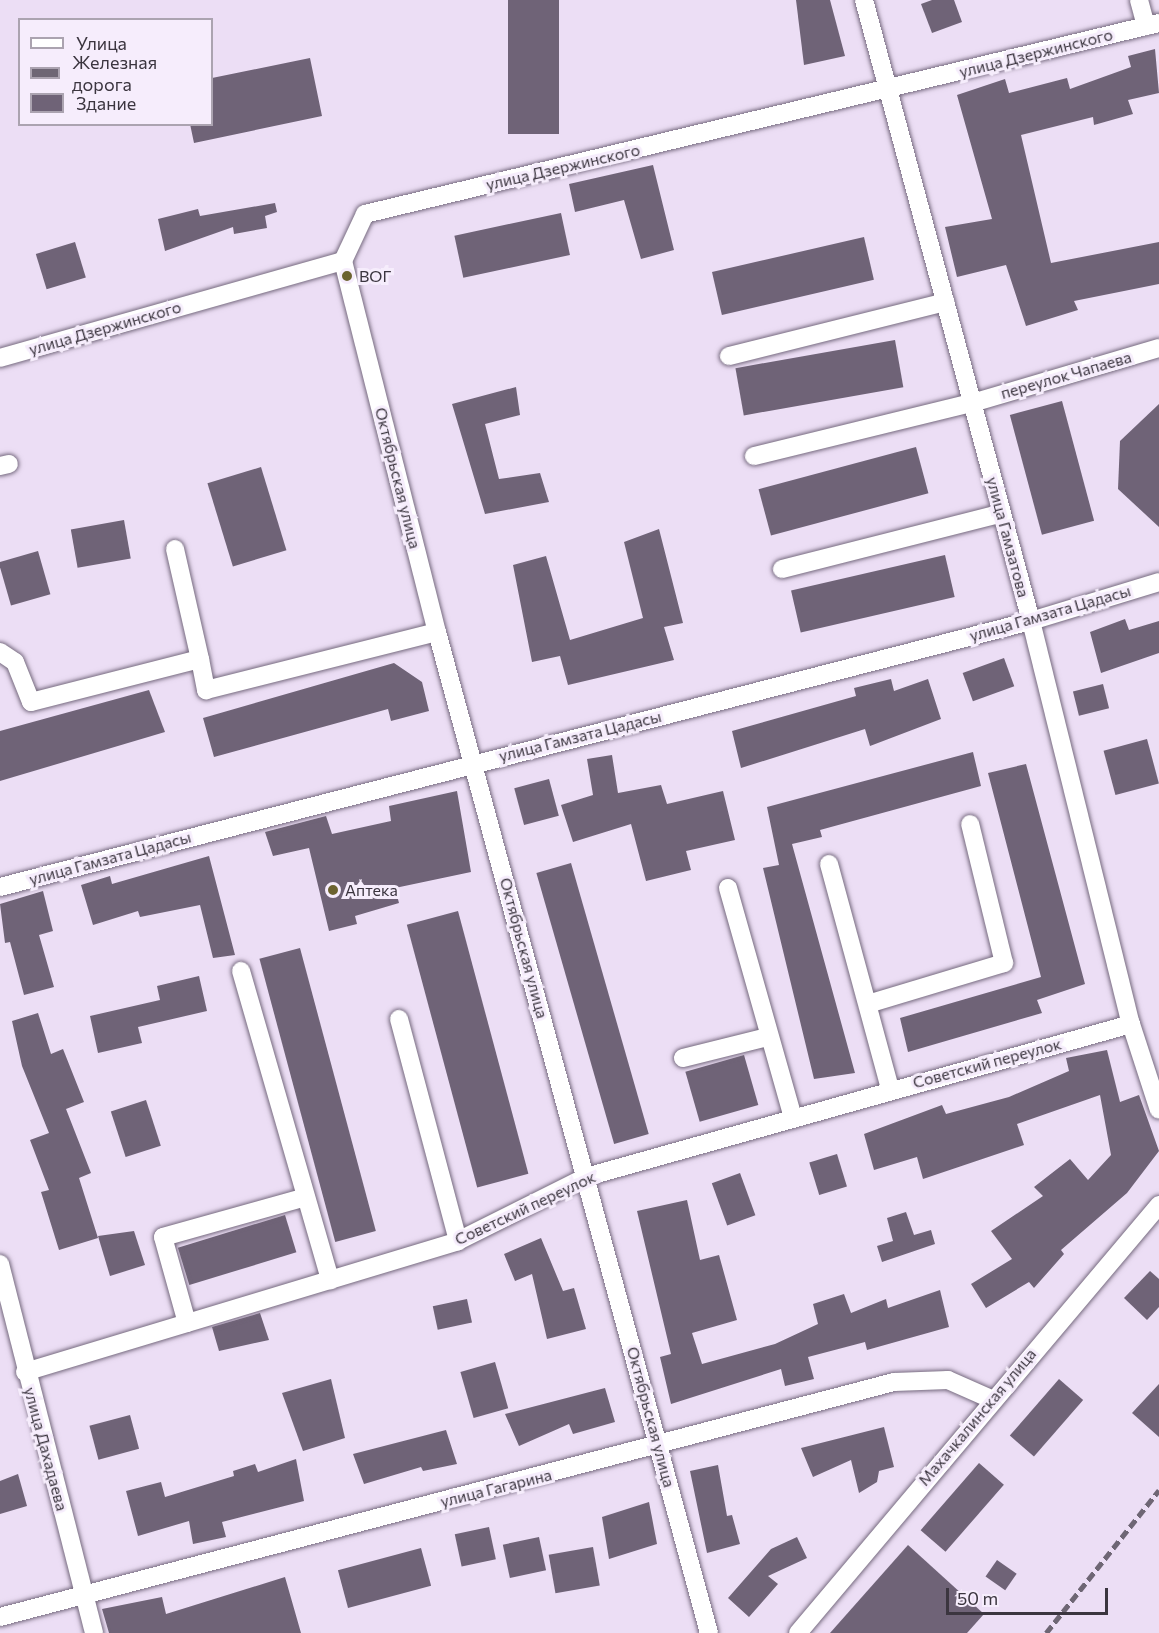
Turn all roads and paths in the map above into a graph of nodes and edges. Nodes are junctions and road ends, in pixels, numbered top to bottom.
1 (864, 0) edge
2 (1139, 0) edge
3 (1153, 24) edge
4 (888, 90) junction
5 (343, 261) junction
6 (945, 302) junction
7 (1159, 348) edge
8 (729, 356) dead end
9 (0, 358) edge
10 (972, 403) junction
11 (754, 456) dead end
12 (1000, 514) junction
13 (175, 549) dead end
14 (782, 569) dead end
15 (1159, 582) edge
16 (1031, 621) junction
17 (437, 632) junction
18 (0, 652) edge
19 (200, 659) junction
20 (475, 763) junction
21 (970, 824) dead end
22 (829, 864) dead end
23 (0, 887) edge
24 (728, 888) dead end
25 (241, 971) dead end
26 (871, 1004) junction
27 (399, 1019) dead end
28 (1131, 1024) junction
29 (766, 1036) junction
30 (683, 1058) dead end
31 (890, 1089) junction
32 (1159, 1110) edge
33 (793, 1118) junction
34 (586, 1177) junction
35 (306, 1197) junction
36 (1159, 1205) edge
37 (458, 1241) junction
38 (1, 1276) edge
39 (330, 1280) junction
40 (187, 1323) junction
41 (25, 1372) junction
42 (991, 1399) junction
43 (659, 1446) junction
44 (84, 1592) junction
45 (0, 1617) edge
46 (94, 1633) edge
47 (710, 1633) edge
48 (798, 1633) edge

1 - 4 street, улица Гамзатова
2 - 3 street
3 - 4 street, улица Дзержинского
4 - 5 street, улица Дзержинского
4 - 6 street, улица Гамзатова
5 - 9 street, улица Дзержинского
5 - 17 street, Октябрьская улица
6 - 8 street
6 - 10 street, улица Гамзатова
7 - 10 street, переулок Чапаева
10 - 11 street, переулок Чапаева
10 - 12 street, улица Гамзатова
12 - 14 street
12 - 16 street, улица Гамзатова
13 - 19 street
15 - 16 street, улица Гамзата Цадасы
16 - 20 street, улица Гамзата Цадасы
16 - 28 street, улица Гамзатова
17 - 19 street
17 - 20 street, Октябрьская улица
18 - 19 street
20 - 23 street, улица Гамзата Цадасы
20 - 34 street, Октябрьская улица
21 - 26 street
22 - 26 street
24 - 29 street
25 - 35 street
26 - 31 street
27 - 37 street
28 - 31 street, Советский переулок
28 - 32 street, улица Гамзатова
29 - 30 street
29 - 33 street
31 - 33 street, Советский переулок
33 - 34 street, Советский переулок
34 - 37 street, Советский переулок
34 - 43 street, Октябрьская улица
35 - 39 street
35 - 40 street
36 - 42 street, Махачкалинская улица
37 - 39 street, Советский переулок
38 - 41 street, улица Дахадаева
39 - 40 street, Советский переулок
40 - 41 street, Советский переулок
41 - 44 street, улица Дахадаева
42 - 43 street, улица Гагарина
42 - 48 street, Махачкалинская улица
43 - 44 street, улица Гагарина
43 - 47 street, Октябрьская улица
44 - 45 street, улица Гагарина
44 - 46 street, улица Дахадаева

